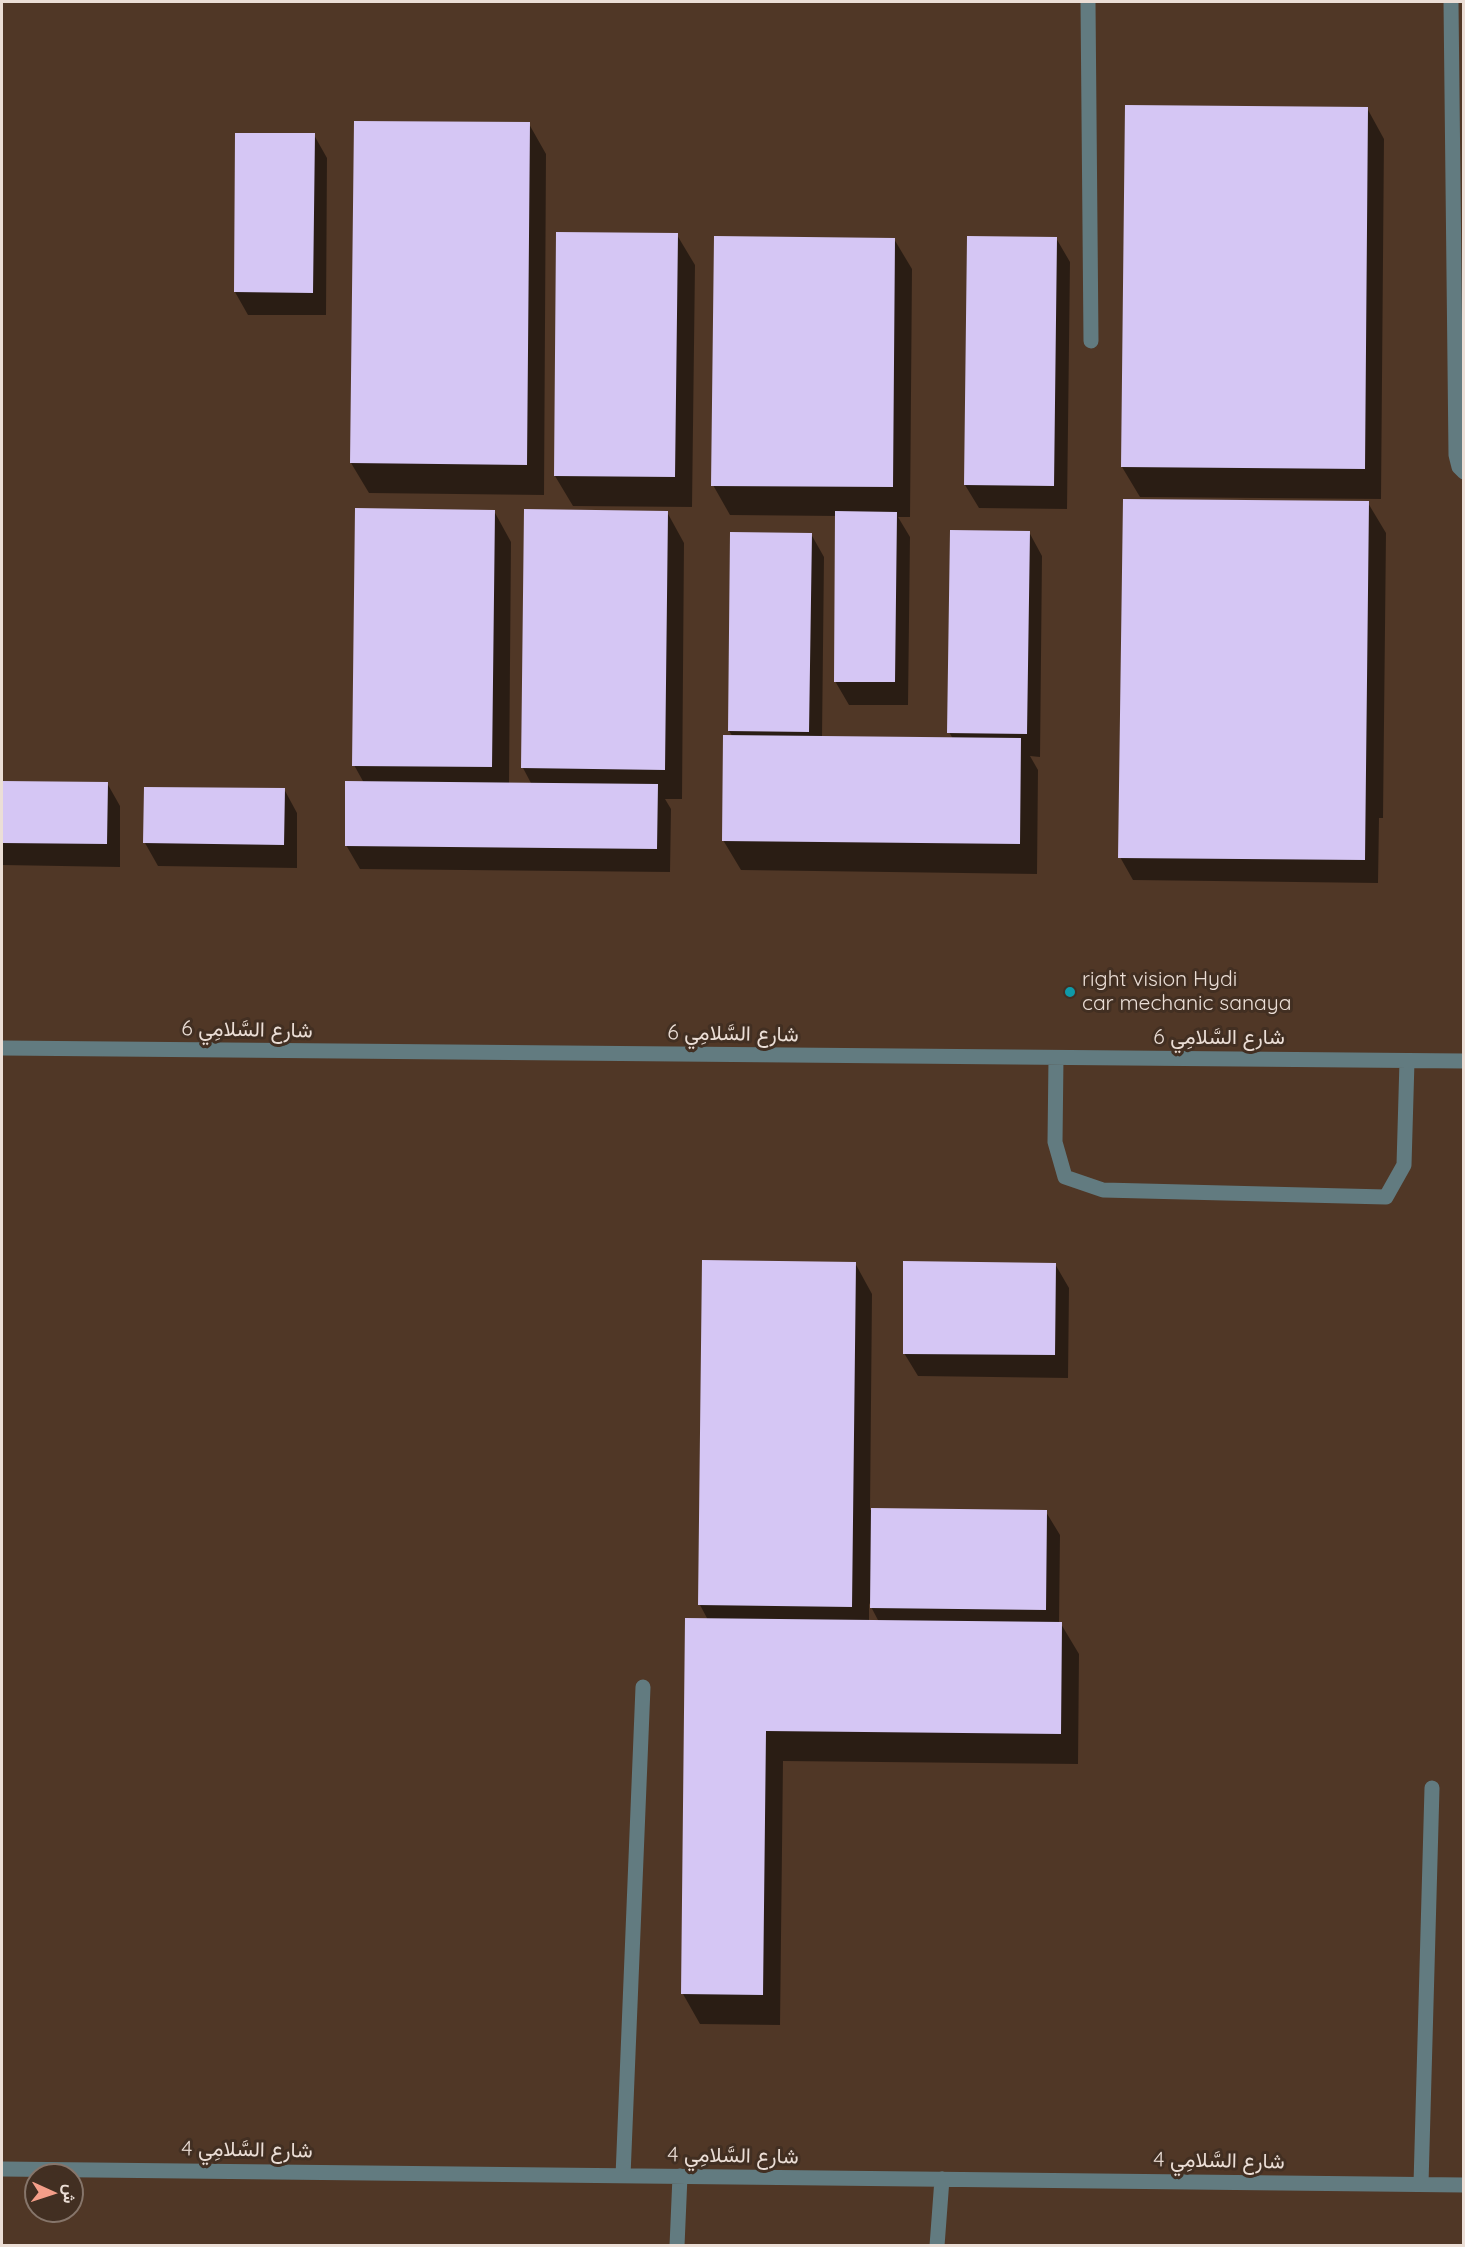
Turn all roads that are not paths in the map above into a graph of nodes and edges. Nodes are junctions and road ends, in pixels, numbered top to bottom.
1 (1088, 2) edge
2 (1450, 2) edge
3 (1091, 341) dead end
4 (1464, 472) edge
5 (2, 1048) edge
6 (1056, 1058) junction
7 (1407, 1060) junction
8 (1464, 1061) edge
9 (643, 1687) dead end
10 (1432, 1788) dead end
11 (2, 2169) edge
12 (623, 2176) junction
13 (680, 2176) junction
14 (942, 2179) junction
15 (1421, 2184) junction
16 (1464, 2185) edge
17 (677, 2246) edge
18 (937, 2246) edge

1 - 3 street
2 - 4 street
5 - 6 street, شارع السَّلامِي 6
6 - 7 street, شارع السَّلامِي 6
6 - 7 street
7 - 8 street, شارع السَّلامِي 6
9 - 12 street
10 - 15 street
11 - 12 street, شارع السَّلامِي 4
12 - 13 street, شارع السَّلامِي 4
13 - 14 street, شارع السَّلامِي 4
13 - 17 street
14 - 15 street, شارع السَّلامِي 4
14 - 18 street
15 - 16 street, شارع السَّلامِي 4

